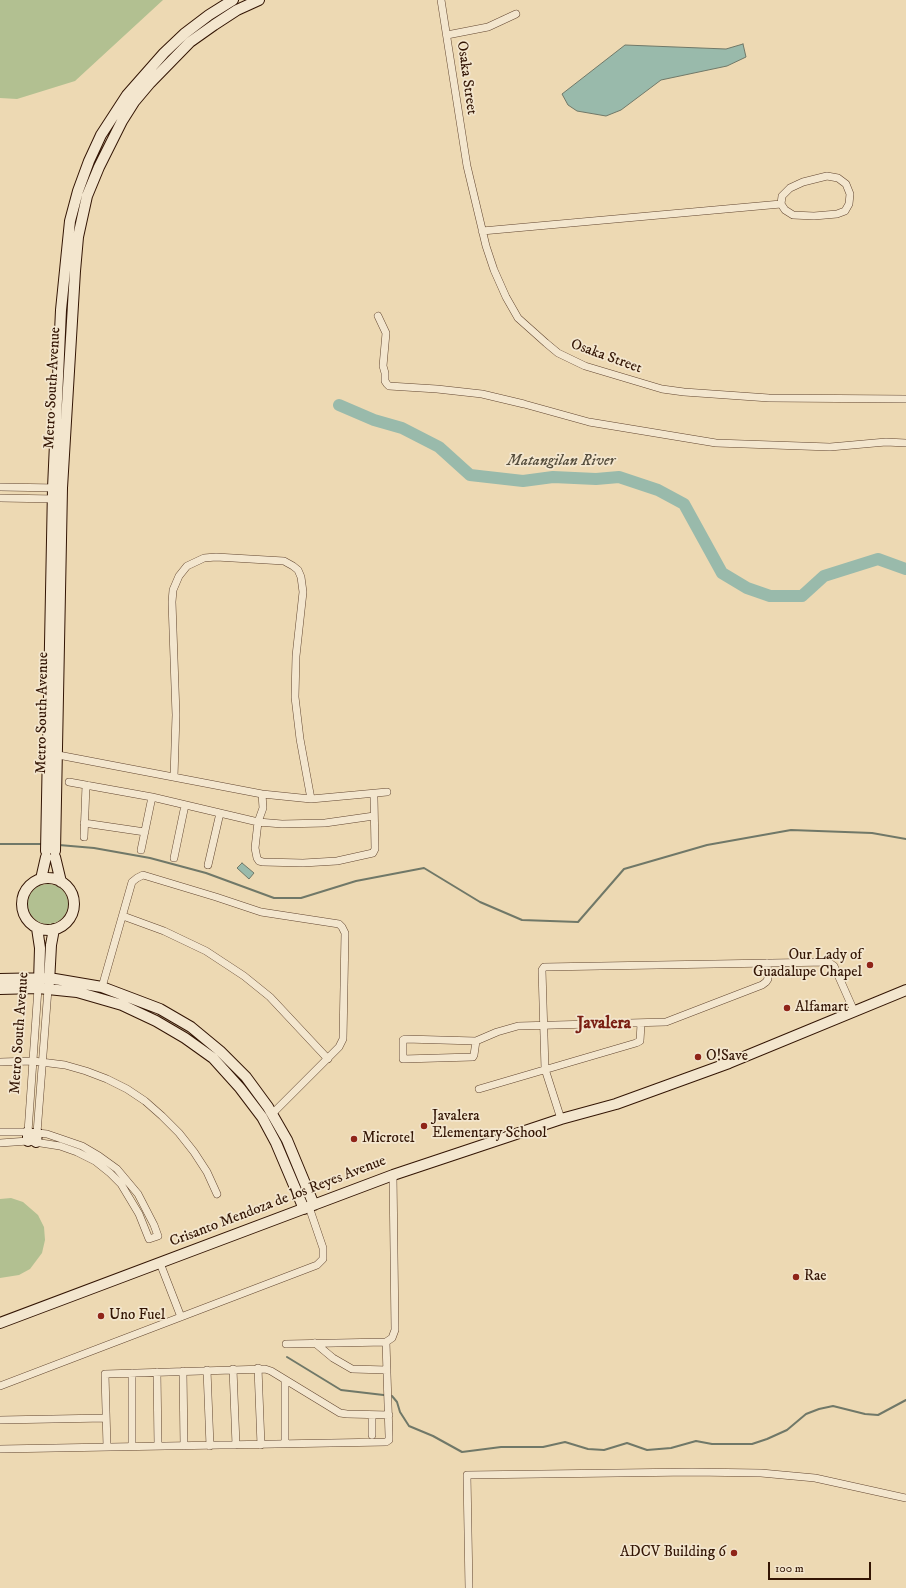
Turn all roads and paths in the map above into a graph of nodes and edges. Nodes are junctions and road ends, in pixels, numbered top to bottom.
1 (233, 0) edge
2 (259, 0) edge
3 (441, 0) edge
4 (516, 14) dead end
5 (447, 35) junction
6 (781, 204) junction
7 (482, 231) junction
8 (378, 316) dead end
9 (906, 400) edge
10 (906, 443) edge
11 (0, 487) edge
12 (58, 488) junction
13 (0, 498) edge
14 (57, 499) junction
15 (53, 754) junction
16 (174, 777) junction
17 (69, 782) dead end
18 (86, 785) junction
19 (387, 792) dead end
20 (262, 794) junction
21 (152, 797) junction
22 (374, 798) dead end
23 (310, 799) junction
24 (185, 805) junction
25 (220, 813) junction
26 (374, 816) junction
27 (258, 822) junction
28 (84, 823) junction
29 (145, 832) junction
30 (84, 837) dead end
31 (141, 850) dead end
32 (50, 853) junction
33 (174, 858) dead end
34 (208, 865) dead end
35 (41, 879) junction
36 (61, 882) junction
37 (123, 916) junction
38 (37, 928) junction
39 (54, 929) junction
40 (767, 963) junction
41 (44, 978) junction
42 (0, 979) edge
43 (102, 987) junction
44 (43, 989) junction
45 (0, 990) edge
46 (906, 990) edge
47 (854, 1011) junction
48 (641, 1024) junction
49 (544, 1025) junction
50 (476, 1040) junction
51 (328, 1059) junction
52 (33, 1061) junction
53 (0, 1062) edge
54 (42, 1062) junction
55 (545, 1069) junction
56 (479, 1089) dead end
57 (272, 1114) junction
58 (561, 1119) junction
59 (0, 1132) edge
60 (32, 1137) junction
61 (0, 1142) edge
62 (393, 1175) junction
63 (217, 1194) dead end
64 (309, 1207) junction
65 (160, 1263) junction
66 (181, 1317) junction
67 (0, 1323) edge
68 (386, 1342) junction
69 (316, 1343) junction
70 (286, 1344) dead end
71 (258, 1368) junction
72 (233, 1369) junction
73 (207, 1370) junction
74 (387, 1370) junction
75 (183, 1371) junction
76 (157, 1372) junction
77 (132, 1373) junction
78 (285, 1380) junction
79 (0, 1386) edge
80 (372, 1415) junction
81 (389, 1415) junction
82 (106, 1418) junction
83 (0, 1420) edge
84 (372, 1435) dead end
85 (285, 1444) junction
86 (236, 1445) junction
87 (261, 1445) junction
88 (132, 1446) junction
89 (158, 1446) junction
90 (184, 1446) junction
91 (210, 1446) junction
92 (107, 1447) junction
93 (0, 1449) edge
94 (906, 1498) edge
95 (469, 1588) edge

1 - 12 street, Metro South Avenue
2 - 12 street, Metro South Avenue
3 - 5 street, Osaka Street
4 - 5 street
5 - 7 street, Osaka Street
6 - 6 street
6 - 7 street
7 - 9 street, Osaka Street
8 - 10 street
11 - 12 street
12 - 14 street, Metro South Avenue
13 - 14 street
14 - 15 street, Metro South Avenue
15 - 16 street
15 - 32 street, Metro South Avenue
16 - 20 street
16 - 23 street
17 - 18 street
18 - 21 street
18 - 28 street
19 - 23 street
20 - 23 street
20 - 27 street
21 - 24 street
21 - 29 street
22 - 26 street
24 - 25 street
24 - 33 street
25 - 27 street
25 - 34 street
26 - 27 street
26 - 27 street
28 - 29 street
28 - 30 street
29 - 31 street
32 - 35 street, Metro South Avenue
32 - 36 street, Metro South Avenue
35 - 36 street
35 - 38 street
36 - 39 street, Metro South Avenue
37 - 43 street
37 - 51 street
37 - 51 street
38 - 39 street
38 - 41 street, Metro South Avenue
39 - 41 street, Metro South Avenue
40 - 47 street
40 - 48 street
40 - 49 street
41 - 42 street
41 - 43 street
41 - 44 street, Metro South Avenue
43 - 57 street
44 - 45 street
44 - 52 street, Metro South Avenue
44 - 54 street, Metro South Avenue
44 - 64 street
46 - 47 street, Crisanto Mendoza de los Reyes Avenue
47 - 58 street, Crisanto Mendoza de los Reyes Avenue
48 - 49 street
48 - 55 street
49 - 50 street
49 - 55 street
50 - 50 street
51 - 57 street
52 - 53 street
52 - 54 street
52 - 60 street, Metro South Avenue
54 - 60 street, Metro South Avenue
54 - 63 street
55 - 56 street
55 - 58 street
57 - 64 street
58 - 62 street, Crisanto Mendoza de los Reyes Avenue
59 - 60 street
60 - 60 street
60 - 61 street
62 - 64 street, Crisanto Mendoza de los Reyes Avenue
62 - 68 street
64 - 65 street, Crisanto Mendoza de los Reyes Avenue
64 - 66 street
65 - 66 street
65 - 67 street, Crisanto Mendoza de los Reyes Avenue
66 - 79 street
68 - 69 street
68 - 74 street
69 - 70 street
69 - 74 street
71 - 72 street
71 - 78 street
71 - 87 street
72 - 73 street
72 - 86 street
73 - 75 street
73 - 91 street
74 - 81 street
75 - 76 street
75 - 90 street
76 - 77 street
76 - 89 street
77 - 82 street
77 - 88 street
78 - 80 street
78 - 85 street
80 - 81 street
80 - 84 street
81 - 85 street
82 - 83 street
82 - 92 street
85 - 87 street
86 - 87 street
86 - 91 street
88 - 89 street
88 - 92 street
89 - 90 street
90 - 91 street
92 - 93 street
94 - 95 street

